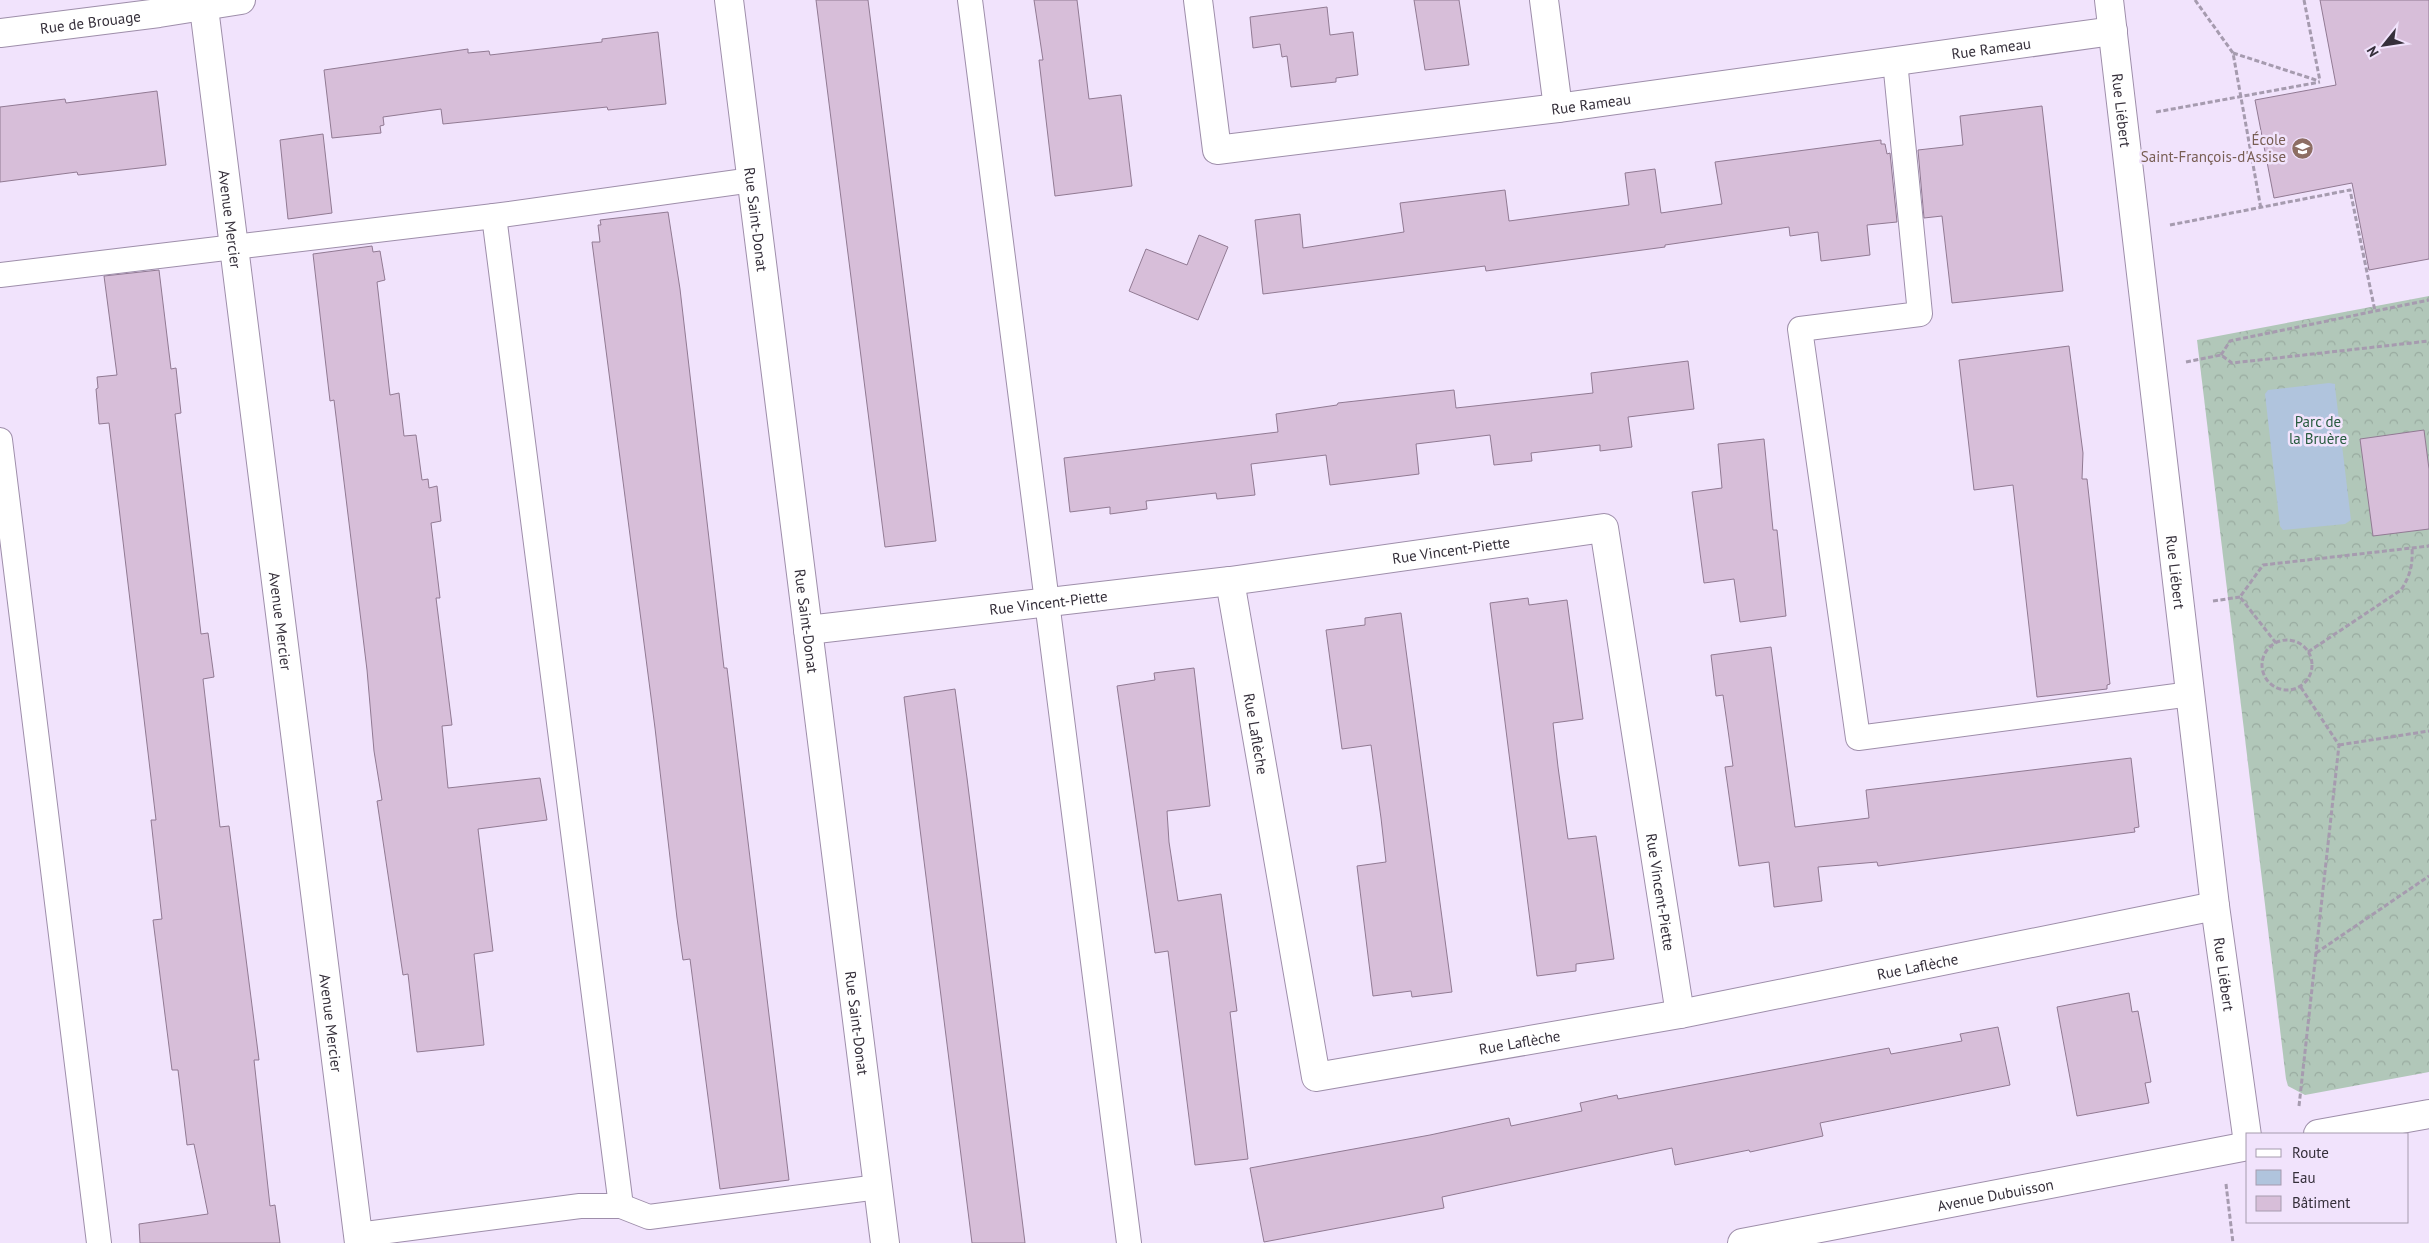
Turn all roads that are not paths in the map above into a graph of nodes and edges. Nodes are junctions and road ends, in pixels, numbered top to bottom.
1 (241, 0) edge
2 (729, 0) edge
3 (970, 0) edge
4 (1198, 0) edge
5 (1544, 0) edge
6 (2109, 0) edge
7 (203, 2) edge
8 (2113, 31) junction
9 (0, 33) edge
10 (1895, 61) junction
11 (1558, 108) junction
12 (752, 180) junction
13 (494, 216) junction
14 (233, 246) junction
15 (0, 275) edge
16 (0, 440) edge
17 (1230, 581) junction
18 (1048, 602) junction
19 (808, 630) junction
20 (2191, 694) junction
21 (2215, 906) junction
22 (1680, 1014) junction
23 (2429, 1114) edge
24 (2246, 1133) edge
25 (2324, 1133) edge
26 (2246, 1145) edge
27 (878, 1187) junction
28 (621, 1206) junction
29 (358, 1239) edge
30 (100, 1243) edge
31 (885, 1243) edge
32 (1129, 1243) edge
33 (1742, 1243) edge

1 - 7 street, Rue de Brouage
2 - 12 street, Rue Saint-Donat
3 - 18 lane
4 - 11 street, Rue Rameau
5 - 11 street
6 - 8 street, Rue Liébert
7 - 9 street, Rue de Brouage
7 - 14 street, Avenue Mercier
8 - 10 street, Rue Rameau
8 - 20 street, Rue Liébert
10 - 11 street, Rue Rameau
10 - 20 lane
12 - 13 lane
12 - 19 street, Rue Saint-Donat
13 - 14 lane
13 - 28 lane
14 - 15 lane
14 - 29 street, Avenue Mercier
16 - 30 lane
17 - 18 street, Rue Vincent-Piette
17 - 22 street, Rue Vincent-Piette
17 - 22 street, Rue Laflèche
18 - 19 street, Rue Vincent-Piette
18 - 32 lane
19 - 27 street, Rue Saint-Donat
20 - 21 street, Rue Liébert
21 - 22 street, Rue Laflèche
21 - 24 street, Rue Liébert
23 - 25 street
26 - 33 street, Avenue Dubuisson
27 - 28 lane
27 - 31 street, Rue Saint-Donat
28 - 29 lane

